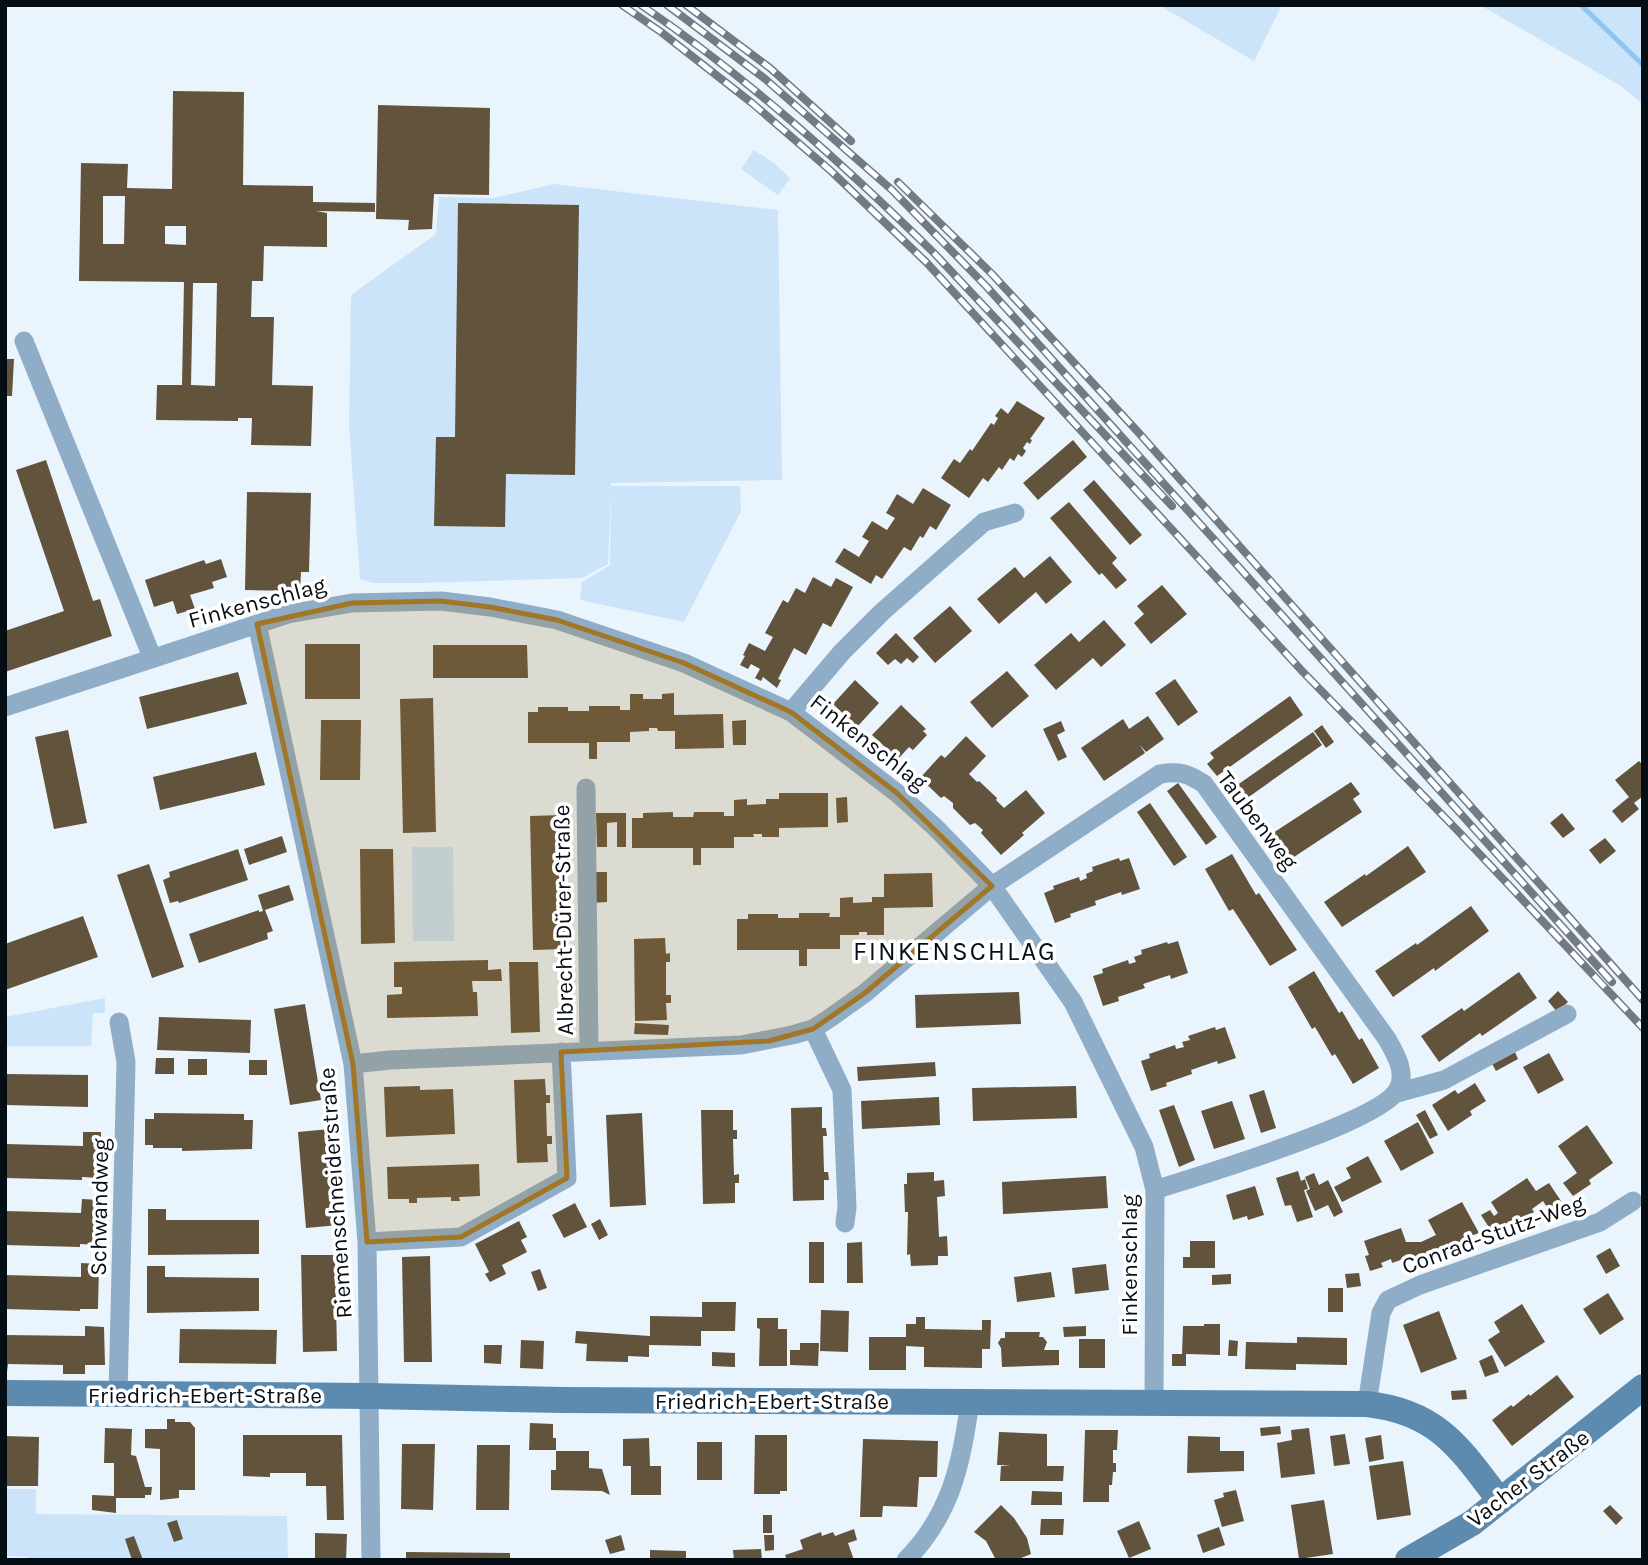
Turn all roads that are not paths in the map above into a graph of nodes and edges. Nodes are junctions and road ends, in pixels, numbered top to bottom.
1 (24, 341) dead end
2 (1015, 513) dead end
3 (257, 624) junction
4 (152, 657) junction
5 (5, 707) edge
6 (792, 712) junction
7 (586, 788) dead end
8 (992, 886) junction
9 (1567, 1014) dead end
10 (119, 1022) dead end
11 (813, 1029) junction
12 (589, 1051) junction
13 (561, 1052) junction
14 (353, 1064) junction
15 (1397, 1093) junction
16 (1155, 1190) junction
17 (1633, 1201) dead end
18 (845, 1223) dead end
19 (367, 1242) junction
20 (1643, 1387) edge
21 (5, 1394) edge
22 (118, 1395) junction
23 (370, 1396) junction
24 (970, 1401) junction
25 (1154, 1402) junction
26 (1367, 1404) junction
27 (1500, 1501) junction
28 (371, 1560) edge
29 (906, 1560) edge
30 (1408, 1560) edge

1 - 4 street
2 - 6 street
3 - 4 street, Finkenschlag
3 - 6 street, Finkenschlag
3 - 14 street, Riemenschneiderstraße
4 - 5 street, Finkenschlag
6 - 8 street, Finkenschlag
7 - 12 street, Albrecht-Dürer-Straße
8 - 11 street, Albrecht-Dürer-Straße
8 - 15 street, Taubenweg
8 - 16 street, Finkenschlag
9 - 15 street
10 - 22 street, Schwandweg
11 - 12 street, Albrecht-Dürer-Straße
11 - 18 street
12 - 13 street, Albrecht-Dürer-Straße
13 - 14 street, Albrecht-Dürer-Straße
13 - 19 street
14 - 19 street, Riemenschneiderstraße
15 - 16 street
16 - 25 street, Finkenschlag
17 - 26 street, Conrad-Stutz-Weg
19 - 23 street, Riemenschneiderstraße
20 - 27 street, Vacher Straße
21 - 22 street, Friedrich-Ebert-Straße
22 - 23 street, Friedrich-Ebert-Straße
23 - 24 street, Friedrich-Ebert-Straße
23 - 28 street, Riemenschneiderstraße
24 - 25 street, Friedrich-Ebert-Straße
24 - 29 street
25 - 26 street, Friedrich-Ebert-Straße
26 - 27 street, Friedrich-Ebert-Straße
27 - 30 street, Vacher Straße

